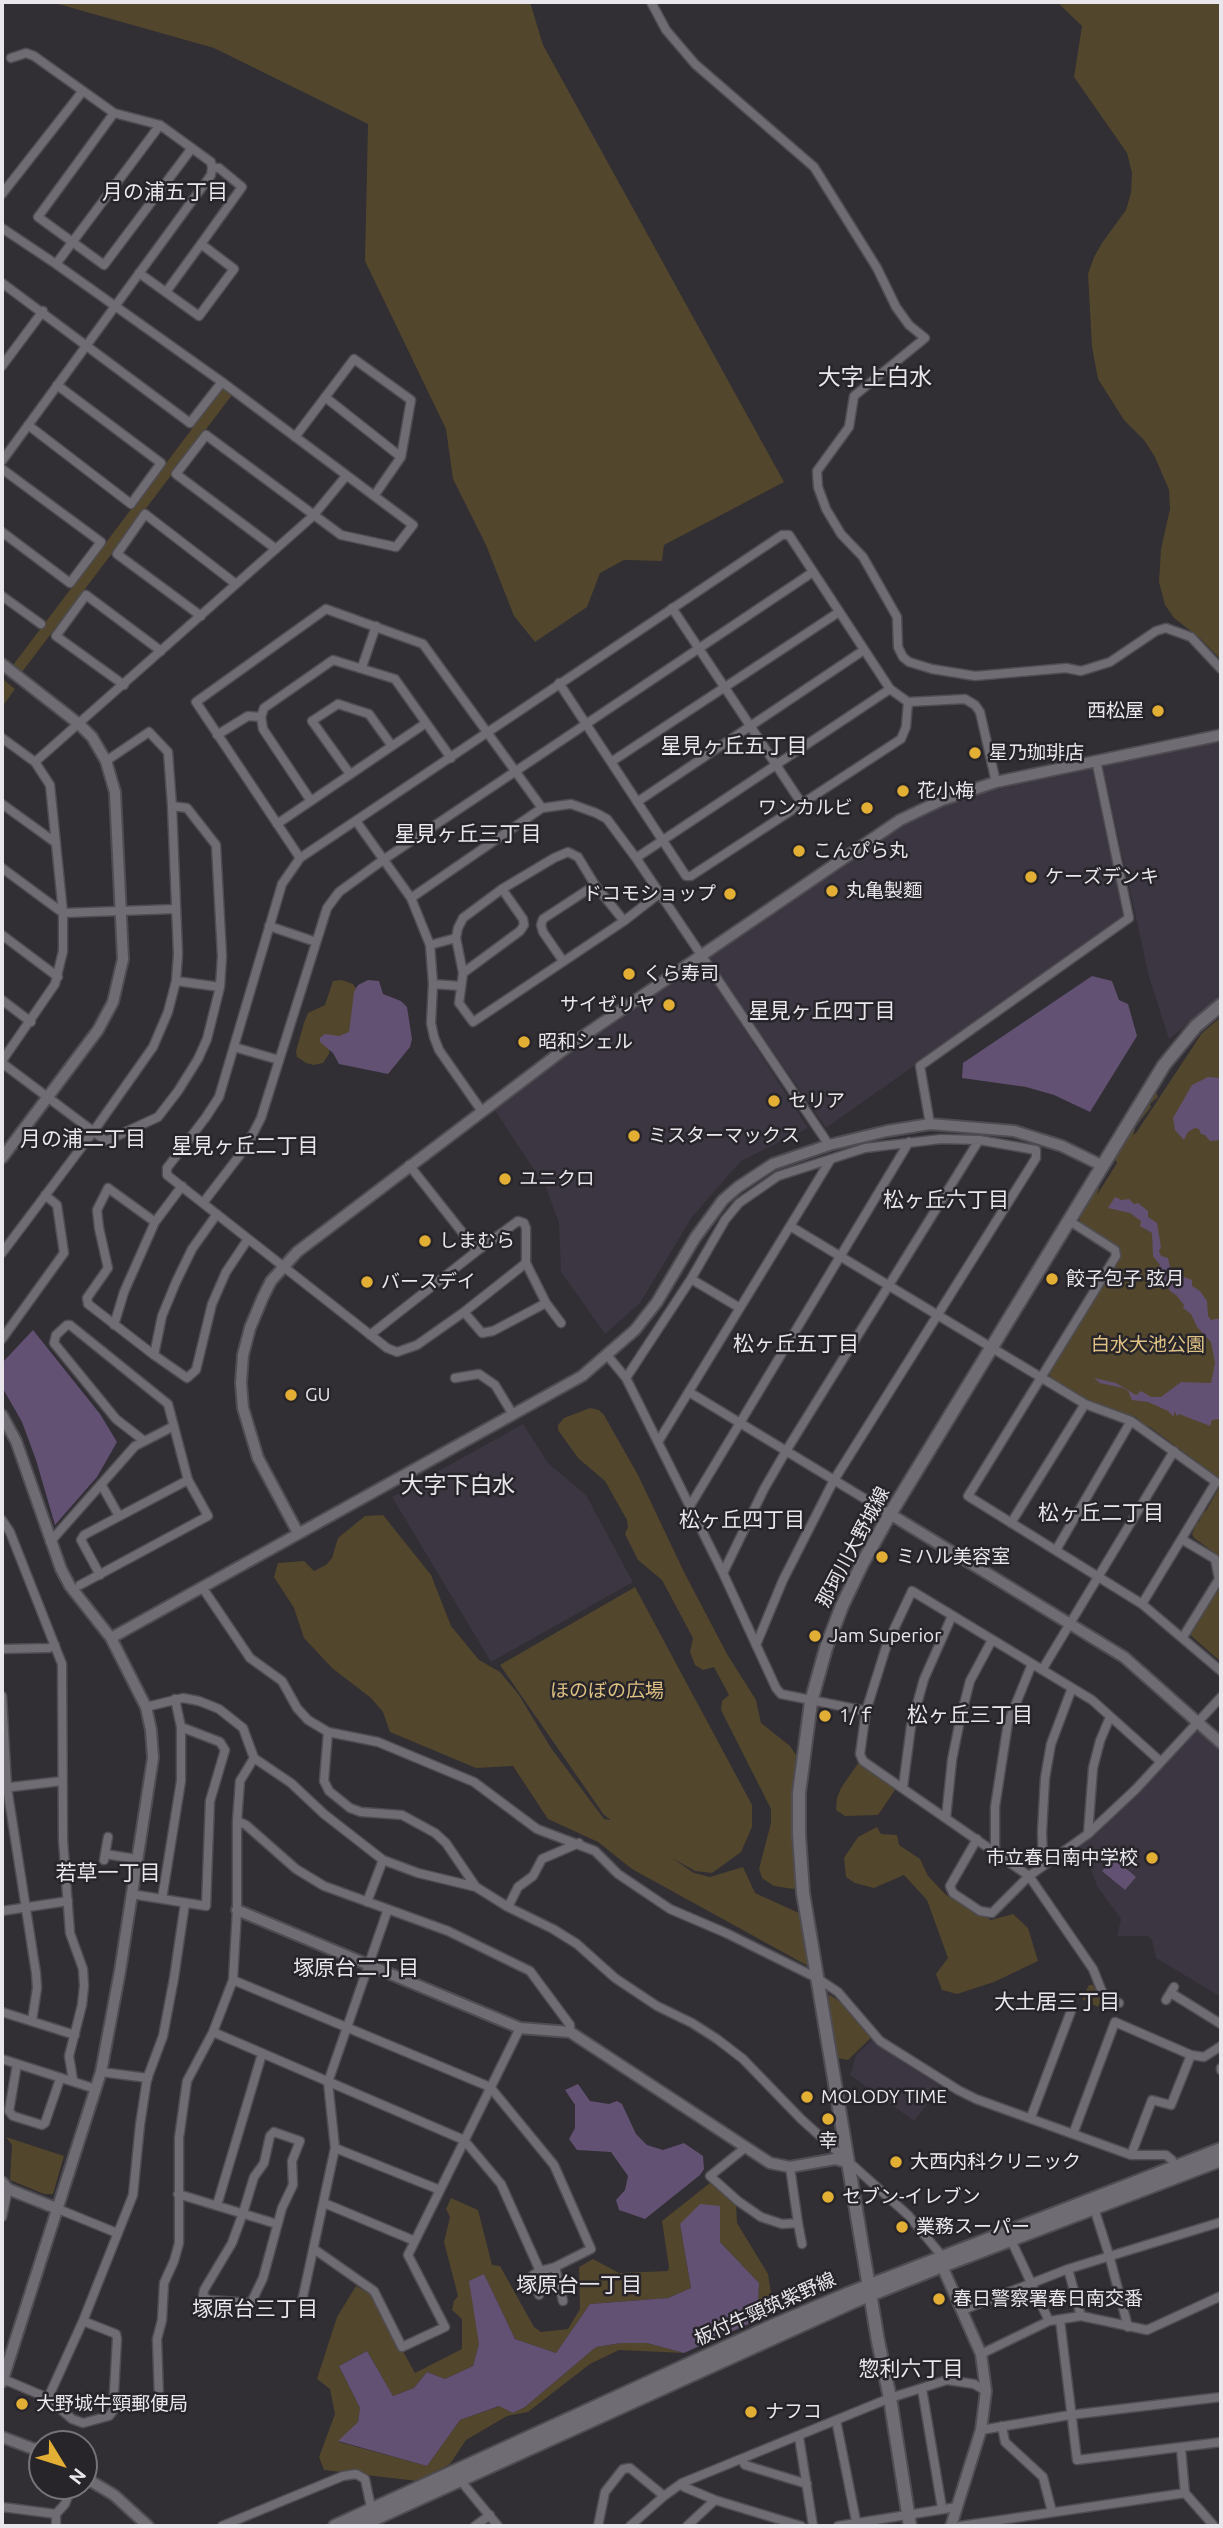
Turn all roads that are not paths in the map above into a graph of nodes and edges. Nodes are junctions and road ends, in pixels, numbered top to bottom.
1 (651, 2) edge
2 (12, 58) dead end
3 (82, 92) junction
4 (114, 113) junction
5 (160, 125) junction
6 (192, 148) junction
7 (212, 168) junction
8 (2, 194) edge
9 (2, 228) edge
10 (73, 242) junction
11 (201, 244) junction
12 (56, 264) junction
13 (139, 273) junction
14 (2, 283) edge
15 (166, 292) junction
16 (115, 306) junction
17 (43, 311) junction
18 (87, 344) junction
19 (2, 366) edge
20 (222, 382) junction
21 (57, 385) junction
22 (325, 397) junction
23 (28, 425) junction
24 (295, 437) junction
25 (401, 457) junction
26 (2, 461) edge
27 (2, 469) edge
28 (346, 477) junction
29 (374, 496) junction
30 (313, 516) junction
31 (2, 532) edge
32 (276, 549) junction
33 (813, 572) junction
34 (236, 584) junction
35 (2, 596) edge
36 (672, 608) junction
37 (839, 612) junction
38 (201, 616) junction
39 (41, 624) dead end
40 (376, 626) junction
41 (699, 649) junction
42 (864, 650) junction
43 (161, 651) junction
44 (2, 664) edge
45 (362, 667) junction
46 (1221, 669) edge
47 (559, 683) junction
48 (124, 685) junction
49 (725, 687) junction
50 (890, 689) junction
51 (908, 702) junction
52 (261, 717) junction
53 (426, 723) junction
54 (79, 724) junction
55 (586, 725) junction
56 (750, 726) junction
57 (487, 730) junction
58 (218, 735) junction
59 (1221, 735) edge
60 (2, 738) edge
61 (392, 746) junction
62 (450, 758) junction
63 (1096, 760) junction
64 (106, 761) junction
65 (35, 762) junction
66 (611, 762) junction
67 (776, 765) junction
68 (515, 771) junction
69 (350, 774) junction
70 (996, 782) junction
71 (311, 801) junction
72 (637, 802) junction
73 (2, 804) edge
74 (802, 804) junction
75 (173, 806) junction
76 (542, 808) junction
77 (356, 821) junction
78 (277, 824) junction
79 (663, 840) junction
80 (55, 843) junction
81 (300, 858) junction
82 (636, 858) junction
83 (383, 860) junction
84 (2, 868) edge
85 (595, 884) junction
86 (502, 889) junction
87 (660, 893) junction
88 (411, 898) junction
89 (176, 908) junction
90 (120, 910) junction
91 (63, 913) junction
92 (624, 921) junction
93 (269, 926) junction
94 (2, 935) edge
95 (456, 938) junction
96 (316, 942) junction
97 (430, 945) junction
98 (700, 955) junction
99 (564, 961) junction
100 (463, 973) junction
101 (58, 977) junction
102 (176, 981) junction
103 (433, 984) junction
104 (460, 986) junction
105 (219, 987) junction
106 (2, 1000) edge
107 (1221, 1005) edge
108 (31, 1022) junction
109 (234, 1047) junction
110 (279, 1060) junction
111 (2, 1062) edge
112 (47, 1098) junction
113 (481, 1110) junction
114 (930, 1124) junction
115 (93, 1132) junction
116 (979, 1140) junction
117 (909, 1142) junction
118 (829, 1145) junction
119 (2, 1158) edge
120 (831, 1159) junction
121 (409, 1165) junction
122 (1101, 1165) junction
123 (182, 1186) junction
124 (45, 1195) junction
125 (204, 1203) junction
126 (217, 1214) junction
127 (1068, 1220) junction
128 (155, 1222) junction
129 (790, 1226) junction
130 (248, 1239) junction
131 (477, 1251) junction
132 (2, 1253) edge
133 (840, 1256) junction
134 (526, 1264) junction
135 (282, 1266) junction
136 (691, 1279) junction
137 (889, 1286) junction
138 (546, 1303) junction
139 (740, 1308) junction
140 (464, 1312) junction
141 (937, 1316) junction
142 (561, 1323) dead end
143 (114, 1325) junction
144 (5, 1327) edge
145 (370, 1335) junction
146 (2, 1339) edge
147 (990, 1348) junction
148 (154, 1355) junction
149 (607, 1355) junction
150 (455, 1377) dead end
151 (626, 1378) junction
152 (1040, 1378) junction
153 (689, 1392) junction
154 (1085, 1404) junction
155 (512, 1413) junction
156 (2, 1415) edge
157 (1131, 1421) junction
158 (740, 1424) junction
159 (174, 1426) junction
160 (143, 1440) junction
161 (658, 1442) junction
162 (786, 1451) junction
163 (1174, 1451) junction
164 (188, 1480) junction
165 (834, 1480) junction
166 (102, 1484) junction
167 (690, 1506) junction
168 (890, 1514) junction
169 (119, 1516) junction
170 (2, 1520) edge
171 (1012, 1523) junction
172 (298, 1533) junction
173 (1183, 1540) junction
174 (50, 1542) junction
175 (1056, 1550) junction
176 (723, 1573) junction
177 (100, 1575) junction
178 (1099, 1577) junction
179 (80, 1585) dead end
180 (202, 1587) junction
181 (1142, 1604) junction
182 (952, 1616) junction
183 (1071, 1623) junction
184 (1183, 1637) junction
185 (111, 1638) junction
186 (992, 1640) junction
187 (55, 1645) junction
188 (756, 1645) junction
189 (2, 1649) edge
190 (1032, 1664) junction
191 (1042, 1670) junction
192 (1221, 1671) edge
193 (1072, 1688) junction
194 (2, 1696) edge
195 (1221, 1697) edge
196 (175, 1699) junction
197 (811, 1702) junction
198 (146, 1707) junction
199 (866, 1711) junction
200 (1110, 1717) junction
201 (1198, 1722) junction
202 (181, 1727) junction
203 (328, 1732) junction
204 (1221, 1743) edge
205 (254, 1758) junction
206 (1160, 1761) junction
207 (62, 1781) junction
208 (4, 1787) edge
209 (903, 1787) junction
210 (946, 1818) junction
211 (237, 1821) junction
212 (1088, 1834) junction
213 (108, 1837) dead end
214 (977, 1839) junction
215 (579, 1843) junction
216 (995, 1851) junction
217 (136, 1859) junction
218 (383, 1860) junction
219 (1043, 1865) junction
220 (1029, 1876) junction
221 (476, 1887) junction
222 (131, 1894) junction
223 (162, 1899) junction
224 (68, 1900) junction
225 (367, 1902) junction
226 (185, 1903) junction
227 (25, 1907) junction
228 (508, 1907) junction
229 (388, 1909) junction
230 (237, 1910) junction
231 (2, 1911) edge
232 (370, 1966) junction
233 (817, 1978) junction
234 (233, 1980) junction
235 (1170, 1994) dead end
236 (1119, 2003) dead end
237 (1072, 2011) dead end
238 (2, 2012) edge
239 (32, 2021) junction
240 (1221, 2024) edge
241 (347, 2028) junction
242 (520, 2028) junction
243 (213, 2032) junction
244 (570, 2032) junction
245 (75, 2035) junction
246 (1221, 2046) edge
247 (262, 2053) junction
248 (1191, 2055) junction
249 (2, 2059) edge
250 (17, 2064) junction
251 (101, 2072) junction
252 (148, 2078) junction
253 (60, 2079) junction
254 (73, 2080) junction
255 (328, 2082) junction
256 (490, 2087) junction
257 (96, 2089) junction
258 (1031, 2118) junction
259 (1073, 2134) junction
260 (464, 2140) junction
261 (746, 2147) junction
262 (335, 2148) junction
263 (1221, 2149) edge
264 (1131, 2155) junction
265 (1221, 2160) edge
266 (849, 2163) junction
267 (1175, 2166) junction
268 (790, 2167) junction
269 (5, 2186) edge
270 (440, 2190) junction
271 (178, 2194) junction
272 (324, 2203) junction
273 (1092, 2204) junction
274 (217, 2205) junction
275 (58, 2209) junction
276 (243, 2213) junction
277 (2, 2217) edge
278 (1221, 2222) edge
279 (798, 2223) junction
280 (277, 2224) junction
281 (117, 2233) junction
282 (1011, 2240) junction
283 (415, 2241) junction
284 (802, 2244) dead end
285 (314, 2249) junction
286 (1109, 2255) junction
287 (942, 2261) junction
288 (555, 2267) junction
289 (1068, 2269) junction
290 (540, 2270) junction
291 (1031, 2281) junction
292 (870, 2290) junction
293 (539, 2295) dead end
294 (1221, 2296) edge
295 (302, 2301) dead end
296 (563, 2301) dead end
297 (963, 2310) junction
298 (1081, 2316) junction
299 (1060, 2320) junction
300 (1049, 2321) junction
301 (83, 2322) junction
302 (1128, 2327) junction
303 (981, 2354) junction
304 (2, 2380) edge
305 (922, 2389) junction
306 (986, 2391) junction
307 (1221, 2397) edge
308 (48, 2398) junction
309 (159, 2398) dead end
310 (890, 2398) junction
311 (1070, 2415) junction
312 (836, 2420) junction
313 (1002, 2426) junction
314 (981, 2430) junction
315 (2, 2437) edge
316 (799, 2437) junction
317 (1221, 2442) edge
318 (28, 2447) edge
319 (1181, 2449) junction
320 (742, 2460) junction
321 (460, 2480) junction
322 (682, 2483) junction
323 (807, 2484) junction
324 (98, 2485) edge
325 (1185, 2493) junction
326 (664, 2496) junction
327 (67, 2500) edge
328 (716, 2500) junction
329 (2, 2507) edge
330 (957, 2507) junction
331 (942, 2508) junction
332 (1052, 2512) junction
333 (56, 2514) junction
334 (490, 2515) junction
335 (374, 2518) edge
336 (909, 2521) edge
337 (857, 2525) edge
338 (56, 2526) edge
339 (148, 2526) edge
340 (222, 2526) edge
341 (335, 2526) edge
342 (359, 2526) edge
343 (475, 2526) edge
344 (498, 2526) edge
345 (598, 2526) edge
346 (630, 2526) edge
347 (687, 2526) edge
348 (801, 2526) edge
349 (813, 2526) edge
350 (838, 2526) edge
351 (951, 2526) edge
352 (960, 2526) edge
353 (1214, 2526) edge

1 - 46 street
2 - 3 street
3 - 4 street
3 - 8 street
4 - 5 street
4 - 10 street
5 - 6 street
5 - 10 street
6 - 7 street
6 - 10 street
7 - 11 street
7 - 13 street
9 - 12 street
10 - 12 street
11 - 15 street
11 - 15 street
12 - 16 street
13 - 15 street
13 - 16 street
14 - 17 street
16 - 18 street
16 - 20 street
17 - 18 street
17 - 19 street
18 - 20 street
18 - 21 street
20 - 24 street
21 - 23 street
21 - 23 street
22 - 24 street
22 - 25 street
22 - 25 street
23 - 26 street
24 - 28 street
25 - 29 street
27 - 31 street
28 - 29 street
28 - 30 street
29 - 30 street
30 - 32 street
30 - 32 street
32 - 34 street
33 - 36 street
33 - 37 street
33 - 41 street
34 - 38 street
34 - 38 street
35 - 39 street
36 - 41 street
36 - 47 street
37 - 42 street
37 - 49 street
38 - 43 street
40 - 45 street
40 - 57 street
40 - 58 street
41 - 49 street
41 - 55 street
42 - 50 street
42 - 56 street
43 - 48 street
43 - 48 street
44 - 54 street
45 - 52 street
45 - 53 street
47 - 55 street
47 - 57 street
48 - 54 street
49 - 56 street
49 - 66 street
50 - 51 street
50 - 67 street
51 - 70 street
51 - 74 street
52 - 58 street
52 - 71 street
53 - 61 street
53 - 62 street
54 - 64 street
54 - 65 street
55 - 66 street
55 - 68 street
56 - 67 street
56 - 72 street
57 - 62 street
57 - 68 street
58 - 78 street
59 - 63 street
60 - 65 street
61 - 69 street
61 - 69 street
62 - 77 street
63 - 70 street
63 - 114 street
64 - 75 street
64 - 90 street
65 - 80 street
66 - 72 street
67 - 74 street
67 - 79 street
68 - 76 street
68 - 83 street
69 - 71 street
70 - 98 street
71 - 78 street
72 - 79 street
73 - 80 street
74 - 79 street
75 - 89 street
75 - 105 street
76 - 82 street
76 - 88 street
77 - 81 street
77 - 83 street
78 - 81 street
79 - 82 street
80 - 91 street
81 - 93 street
82 - 87 street
83 - 88 street
83 - 96 street
84 - 91 street
85 - 86 street
85 - 92 street
85 - 99 street
86 - 95 street
86 - 100 street
87 - 92 street
87 - 98 street
88 - 97 street
89 - 90 street
89 - 102 street
90 - 91 street
90 - 112 street
91 - 101 street
92 - 99 street
93 - 96 street
93 - 109 street
94 - 101 street
95 - 97 street
95 - 100 street
96 - 110 street
97 - 103 street
98 - 113 street
98 - 118 street
99 - 104 street
100 - 104 street
101 - 108 street
102 - 105 street
102 - 115 street
103 - 104 street
103 - 113 street
105 - 115 street
106 - 108 street
107 - 122 main road, 那珂川大野城線
108 - 111 street
109 - 110 street
109 - 123 street
110 - 125 street
111 - 112 street
112 - 115 street
112 - 119 street
113 - 121 street
114 - 118 street
114 - 122 street
115 - 124 street
116 - 117 street
116 - 137 street
116 - 141 street
117 - 120 street
117 - 133 street
118 - 149 street
120 - 129 street
120 - 136 street
121 - 131 street
121 - 135 street
122 - 127 main road, 那珂川大野城線
123 - 125 street
123 - 128 street
124 - 132 street
124 - 144 street
125 - 126 street
126 - 130 street
126 - 148 street
127 - 147 main road, 那珂川大野城線
127 - 152 street
128 - 143 street
128 - 143 street
129 - 133 street
129 - 139 street
130 - 135 street
130 - 148 street
131 - 134 street
131 - 145 street
133 - 137 street
133 - 158 street
134 - 138 street
134 - 140 street
135 - 145 street
135 - 172 street
136 - 139 street
136 - 151 street
137 - 141 street
137 - 162 street
138 - 140 street
138 - 142 street
139 - 153 street
140 - 145 street
141 - 147 street
141 - 165 street
143 - 148 street
144 - 146 street
147 - 152 street
147 - 168 main road, 那珂川大野城線
149 - 151 street
149 - 155 street
150 - 155 street
151 - 161 street
152 - 154 street
152 - 171 street
153 - 158 street
153 - 161 street
154 - 157 street
154 - 171 street
155 - 172 street
156 - 174 street
157 - 163 street
157 - 175 street
158 - 162 street
158 - 167 street
159 - 160 street
159 - 160 street
159 - 164 street
160 - 166 street
161 - 167 street
162 - 165 street
162 - 176 street
163 - 173 street
163 - 178 street
164 - 169 street
164 - 177 street
165 - 168 street
165 - 188 street
166 - 169 street
166 - 174 street
167 - 176 street
168 - 183 street
168 - 197 main road, 那珂川大野城線
169 - 177 street
170 - 187 street
171 - 175 street
172 - 180 street
173 - 181 street
173 - 184 street
174 - 185 street
175 - 178 street
176 - 188 street
177 - 179 street
178 - 181 street
178 - 183 street
180 - 185 street
180 - 203 street
181 - 184 street
182 - 186 street
182 - 199 street
182 - 209 street
183 - 191 street
183 - 201 street
184 - 192 street
185 - 198 street
186 - 190 street
186 - 210 street
187 - 189 street
187 - 207 street
188 - 197 street
190 - 191 street
190 - 216 street
191 - 193 street
193 - 200 street
193 - 219 street
194 - 208 street
195 - 201 street
196 - 198 street
196 - 202 street
196 - 205 street
197 - 199 street
197 - 233 main road, 那珂川大野城線
198 - 217 street
199 - 209 street
200 - 206 street
200 - 212 street
201 - 204 street
201 - 206 street
202 - 223 street
202 - 226 street
203 - 215 street
203 - 221 street
205 - 211 street
205 - 218 street
206 - 212 street
207 - 208 street
207 - 224 street
208 - 227 street
209 - 210 street
210 - 214 street
211 - 225 street
211 - 230 street
212 - 219 street
213 - 217 street
214 - 216 street
214 - 220 street
215 - 228 street
215 - 233 street
216 - 220 street
217 - 222 street
218 - 221 street
218 - 225 street
219 - 220 street
220 - 236 street
221 - 228 street
222 - 223 street
222 - 251 street
223 - 226 street
224 - 227 street
224 - 245 street
225 - 229 street
226 - 252 street
227 - 231 street
227 - 239 street
228 - 266 street
229 - 232 street
229 - 244 street
230 - 232 street
230 - 234 street
232 - 241 street
232 - 242 street
233 - 258 street
233 - 266 main road, 那珂川大野城線
234 - 241 street
234 - 243 street
235 - 240 street
237 - 258 street
238 - 239 street
239 - 245 street
241 - 255 street
241 - 256 street
242 - 244 street
242 - 256 street
243 - 247 street
243 - 271 street
244 - 261 street
245 - 254 street
246 - 248 street
247 - 255 street
247 - 274 street
248 - 259 street
248 - 264 street
249 - 250 street
250 - 253 street
250 - 253 street
251 - 252 street
251 - 257 street
252 - 281 street
253 - 254 street
254 - 257 street
255 - 260 street
255 - 262 street
256 - 260 street
256 - 288 street
257 - 275 street
258 - 259 street
259 - 264 street
260 - 270 street
260 - 290 street
261 - 268 street
261 - 279 street
262 - 270 street
262 - 272 street
263 - 267 main road, 板付牛頸筑紫野線
264 - 267 street
265 - 273 main road, 板付牛頸筑紫野線
266 - 268 street
266 - 287 street
266 - 292 main road, 那珂川大野城線
267 - 273 main road, 板付牛頸筑紫野線
268 - 279 street
269 - 275 street
269 - 277 street
270 - 283 street
271 - 274 street
271 - 309 street
272 - 283 street
272 - 285 street
273 - 282 main road, 板付牛頸筑紫野線
273 - 286 street
273 - 287 main road, 板付牛頸筑紫野線
274 - 276 street
275 - 281 street
275 - 304 street
276 - 280 street
276 - 280 street
276 - 280 street
278 - 286 street
279 - 284 street
281 - 301 street
282 - 287 main road, 板付牛頸筑紫野線
282 - 291 street
283 - 285 street
285 - 295 street
286 - 289 street
286 - 302 street
287 - 292 main road, 板付牛頸筑紫野線
287 - 297 street
288 - 290 street
288 - 296 street
289 - 291 street
289 - 298 street
290 - 293 street
291 - 297 street
291 - 300 street
292 - 310 main road, 那珂川大野城線
292 - 321 main road, 板付牛頸筑紫野線
292 - 335 main road, 板付牛頸筑紫野線
294 - 302 street
297 - 303 street
298 - 299 street
298 - 302 street
299 - 300 street
299 - 311 street
300 - 303 street
301 - 308 street
301 - 308 street
303 - 306 street
304 - 308 street
305 - 306 street
305 - 310 street
305 - 331 street
306 - 314 street
307 - 311 street
310 - 312 street
310 - 336 main road, 那珂川大野城線
311 - 313 street
311 - 319 street
312 - 316 street
312 - 337 street
313 - 314 street
313 - 332 street
314 - 330 street
315 - 318 street
316 - 320 street
316 - 323 street
317 - 319 street
319 - 325 street
320 - 322 street
320 - 323 street
321 - 334 street
321 - 335 main road, 板付牛頸筑紫野線
322 - 326 street
322 - 328 street
323 - 349 street
324 - 339 street
325 - 332 street
325 - 353 street
326 - 345 street
326 - 346 street
327 - 333 street
328 - 347 street
328 - 348 street
329 - 333 street
330 - 331 street
330 - 351 street
331 - 336 street
332 - 352 street
333 - 338 street
334 - 343 street
334 - 344 street
335 - 340 street
335 - 341 main road, 板付牛頸筑紫野線
335 - 342 main road, 板付牛頸筑紫野線
336 - 337 street
337 - 350 street

